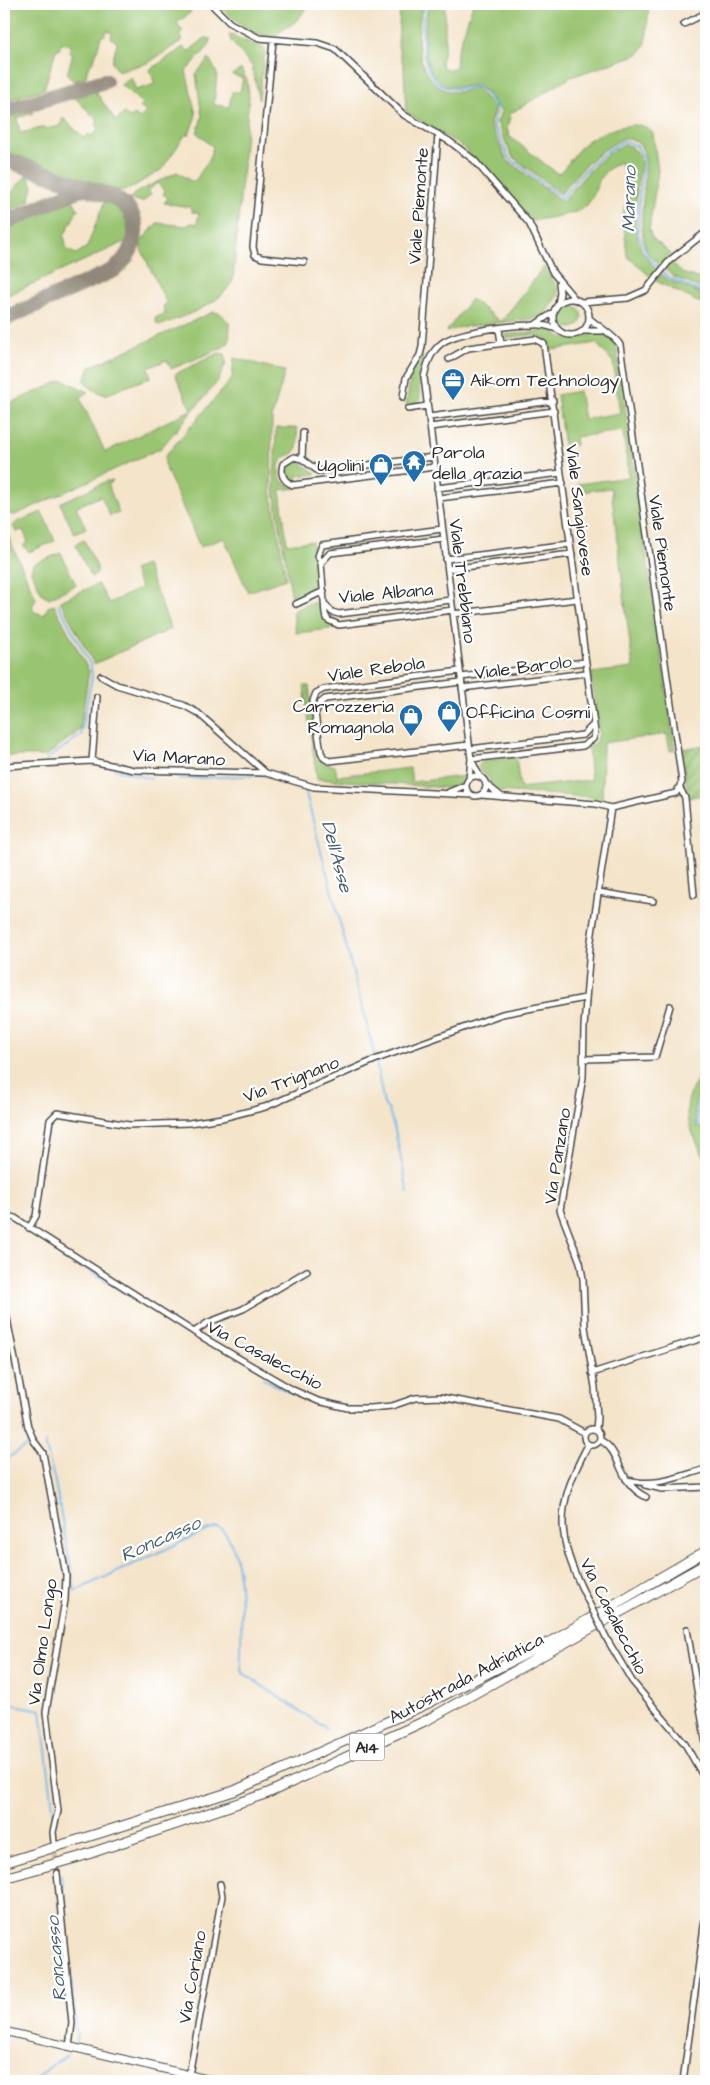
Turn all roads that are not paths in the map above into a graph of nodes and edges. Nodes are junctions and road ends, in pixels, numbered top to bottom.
1 (211, 4) edge
2 (706, 13) edge
3 (684, 24) dead end
4 (273, 40) junction
5 (438, 134) junction
6 (706, 233) edge
7 (304, 262) dead end
8 (559, 282) junction
9 (575, 299) junction
10 (582, 302) junction
11 (600, 302) junction
12 (557, 306) junction
13 (554, 312) junction
14 (589, 316) junction
15 (535, 324) junction
16 (499, 329) junction
17 (557, 329) junction
18 (584, 331) junction
19 (602, 331) junction
20 (501, 343) junction
21 (449, 359) dead end
22 (403, 397) dead end
23 (553, 401) junction
24 (427, 406) junction
25 (408, 409) dead end
26 (554, 412) junction
27 (429, 417) junction
28 (430, 427) junction
29 (303, 433) dead end
30 (434, 457) junction
31 (302, 459) junction
32 (435, 467) junction
33 (562, 472) junction
34 (563, 483) junction
35 (437, 488) junction
36 (439, 498) junction
37 (442, 529) junction
38 (444, 539) junction
39 (570, 544) junction
40 (572, 554) junction
41 (446, 559) junction
42 (321, 563) junction
43 (448, 569) junction
44 (324, 591) junction
45 (577, 599) junction
46 (451, 600) junction
47 (296, 604) dead end
48 (326, 605) junction
49 (453, 612) junction
50 (585, 662) junction
51 (586, 673) junction
52 (101, 676) dead end
53 (461, 680) junction
54 (96, 697) dead end
55 (316, 712) junction
56 (593, 725) junction
57 (470, 747) junction
58 (471, 759) junction
59 (92, 761) junction
60 (4, 766) edge
61 (266, 773) junction
62 (480, 777) junction
63 (468, 782) junction
64 (486, 784) junction
65 (680, 788) junction
66 (446, 793) junction
67 (472, 795) junction
68 (481, 795) junction
69 (502, 798) junction
70 (611, 808) junction
71 (598, 892) junction
72 (694, 895) dead end
73 (653, 901) dead end
74 (585, 998) junction
75 (670, 1006) dead end
76 (585, 1059) junction
77 (4, 1215) edge
78 (30, 1228) junction
79 (307, 1270) dead end
80 (4, 1303) edge
81 (194, 1332) junction
82 (706, 1338) edge
83 (592, 1373) junction
84 (596, 1429) junction
85 (585, 1433) junction
86 (600, 1440) junction
87 (588, 1445) junction
88 (706, 1469) edge
89 (626, 1480) junction
90 (640, 1484) junction
91 (706, 1487) edge
92 (646, 1497) dead end
93 (706, 1551) edge
94 (706, 1564) edge
95 (687, 1629) dead end
96 (706, 1744) edge
97 (706, 1781) edge
98 (54, 1842) tunnel mouth
99 (4, 1863) edge
100 (57, 1873) tunnel mouth
101 (4, 1878) edge
102 (220, 1884) dead end
103 (706, 1911) edge
104 (4, 2032) edge
105 (69, 2047) junction
106 (190, 2075) junction
107 (215, 2081) edge
108 (683, 2081) edge

1 - 4 street, Viale Piemonte
2 - 3 street
4 - 5 street, Viale Piemonte
4 - 7 street
5 - 8 street, Viale Piemonte
5 - 22 street, Viale Piemonte
6 - 11 street
8 - 9 street, Viale Piemonte
8 - 12 street
9 - 10 street
9 - 12 street
10 - 11 street
10 - 14 street
11 - 14 street
12 - 13 street
13 - 15 street, Viale Trebbiano
13 - 17 street
14 - 18 street
14 - 19 street, Viale Piemonte
15 - 16 street, Viale Trebbiano
15 - 17 street, Viale Trebbiano
16 - 20 street
16 - 24 street, Viale Trebbiano
17 - 18 street
18 - 19 street
19 - 65 street, Viale Piemonte
20 - 21 street, Viale Sangiovese
20 - 23 street, Viale Sangiovese
23 - 26 street, Viale Sangiovese
23 - 27 street
24 - 25 street
24 - 27 street, Viale Trebbiano
26 - 28 street
26 - 33 street, Viale Sangiovese
27 - 28 street, Viale Trebbiano
28 - 30 street, Viale Trebbiano
29 - 31 street
30 - 31 street
30 - 32 street, Viale Trebbiano
31 - 32 street
32 - 35 street, Viale Trebbiano
33 - 34 street, Viale Sangiovese
33 - 35 street
34 - 36 street
34 - 39 street, Viale Sangiovese
35 - 36 street, Viale Trebbiano
36 - 37 street, Viale Trebbiano
37 - 38 street, Viale Trebbiano
37 - 42 street, Viale Albana
38 - 41 street, Viale Trebbiano
38 - 42 street
39 - 40 street, Viale Sangiovese
39 - 41 street
40 - 43 street
40 - 45 street, Viale Sangiovese
41 - 43 street, Viale Trebbiano
42 - 44 street, Viale Albana
43 - 46 street, Viale Trebbiano
44 - 47 street, Viale Albana
44 - 48 street, Viale Albana
45 - 49 street
45 - 50 street, Viale Sangiovese
46 - 48 street, Viale Albana
46 - 49 street, Viale Trebbiano
48 - 49 street, Viale Albana
49 - 53 street, Viale Trebbiano
50 - 51 street, Viale Sangiovese
50 - 53 street, Viale Barolo
51 - 53 street, Viale Barolo
51 - 56 street, Viale Sangiovese
52 - 61 street
53 - 55 street, Viale Rebola
53 - 55 street, Viale Rebola
53 - 57 street, Viale Trebbiano
54 - 59 street
55 - 57 street, Viale Rebola
56 - 57 street
56 - 58 street
57 - 58 street, Viale Trebbiano
58 - 62 street, Viale Trebbiano
58 - 63 street, Viale Trebbiano
59 - 60 street, Via Marano
59 - 61 street, Via Marano
61 - 66 street
62 - 63 street
62 - 64 street
63 - 66 street
63 - 67 street
64 - 68 street
64 - 69 street
65 - 70 street
65 - 72 street
66 - 67 street
67 - 68 street
68 - 69 street
69 - 70 street
70 - 71 street, Via Panzano
71 - 73 street
71 - 74 street, Via Panzano
74 - 76 street, Via Panzano
74 - 78 street, Via Trignano
75 - 76 street
76 - 83 street, Via Panzano
77 - 78 street, Via Casalecchio
78 - 81 street, Via Casalecchio
79 - 81 street, Via Casalecchio
80 - 98 street, Via Olmo Longo
81 - 85 street, Via Casalecchio
82 - 83 street
83 - 84 street, Via Panzano
84 - 85 street
84 - 86 street
85 - 87 street
86 - 87 street
86 - 89 street
87 - 97 street, Via Casalecchio, bridge
88 - 90 street
89 - 90 street
89 - 92 street
90 - 91 street
93 - 99 highway, Autostrada Adriatica / A14
94 - 101 highway, Autostrada Adriatica / A14
95 - 96 street
100 - 105 street
102 - 106 street, Via Coriano
103 - 108 street
104 - 105 main road
105 - 106 main road
106 - 107 main road

